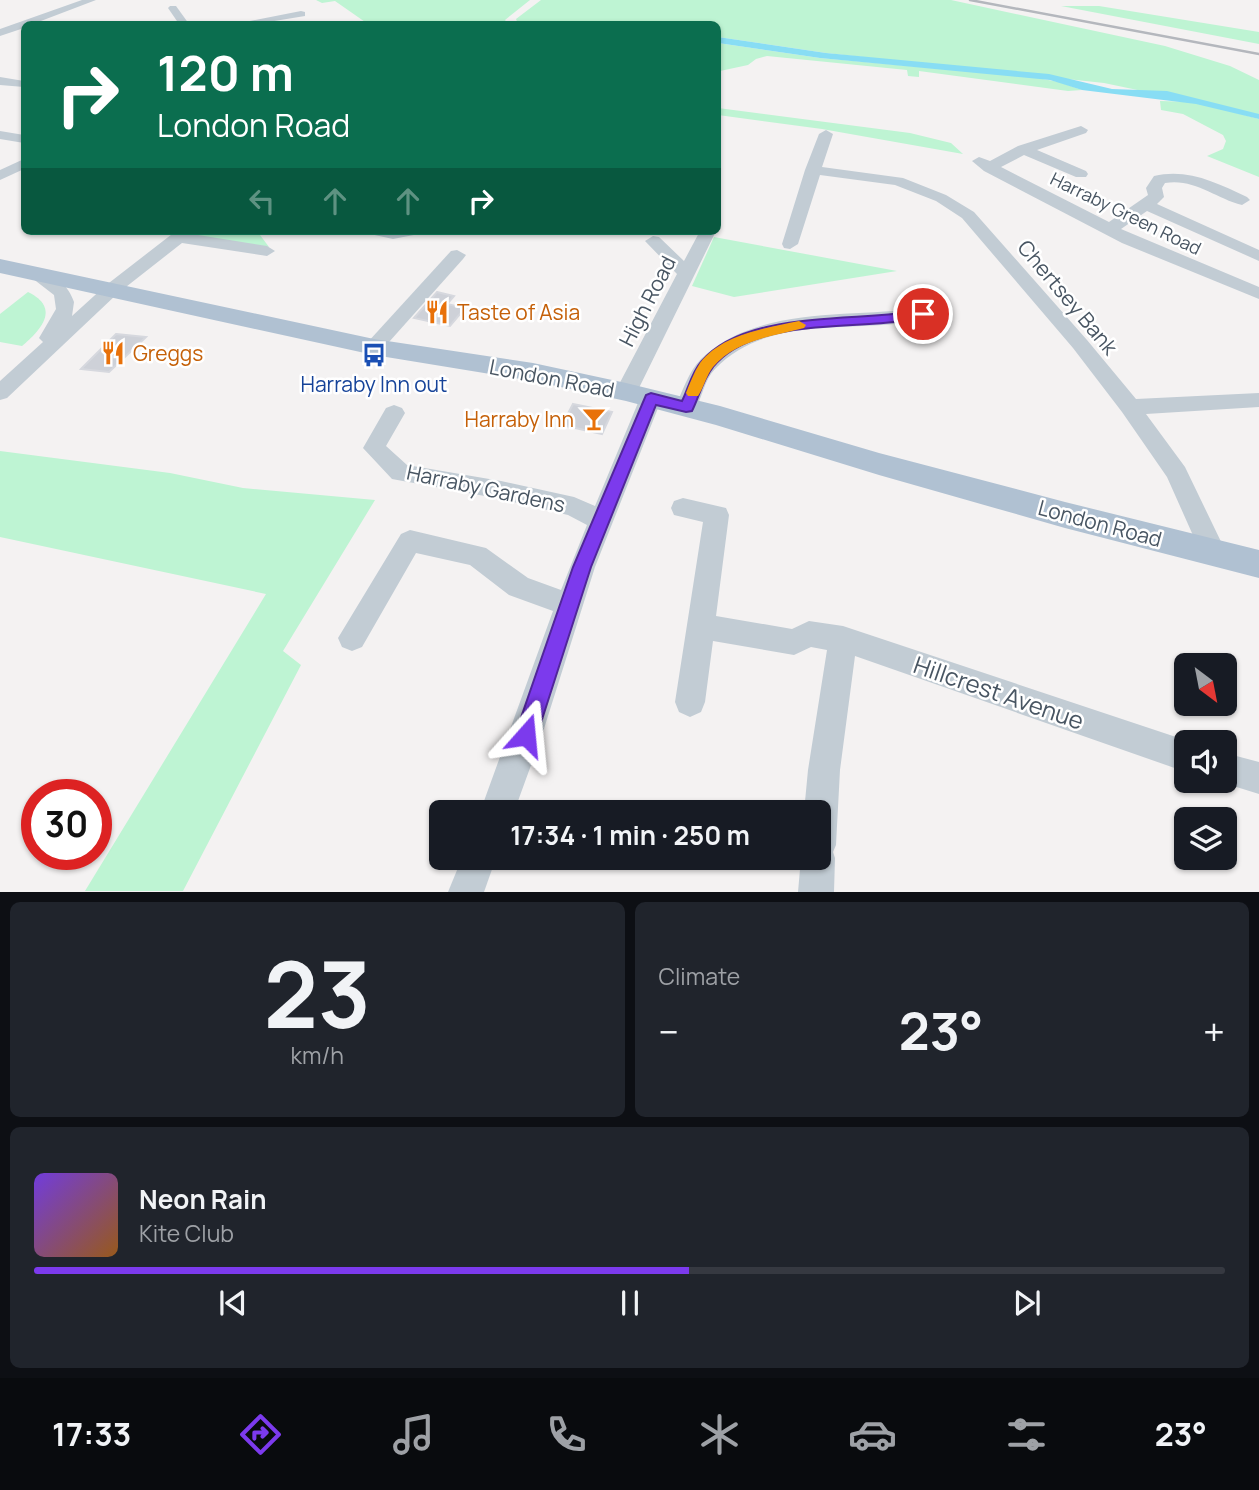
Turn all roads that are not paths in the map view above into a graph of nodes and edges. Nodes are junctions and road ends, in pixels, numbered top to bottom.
1 (91, 0) edge
2 (290, 7) dead end
3 (173, 8) dead end
4 (301, 14) junction
5 (43, 18) junction
6 (32, 21) edge
7 (59, 21) edge
8 (182, 21) edge
9 (258, 21) edge
10 (307, 21) edge
11 (21, 24) edge
12 (4, 29) edge
13 (0, 81) edge
14 (21, 84) edge
15 (1081, 130) dead end
16 (826, 134) dead end
17 (0, 135) edge
18 (21, 138) edge
19 (1023, 149) junction
20 (21, 165) edge
21 (812, 170) junction
22 (1081, 174) dead end
23 (0, 176) edge
24 (1242, 200) dead end
25 (1147, 205) junction
26 (1110, 229) junction
27 (181, 235) edge
28 (187, 235) edge
29 (706, 235) edge
30 (653, 241) dead end
31 (790, 244) dead end
32 (267, 251) dead end
33 (457, 255) dead end
34 (1259, 256) edge
35 (0, 266) edge
36 (687, 273) junction
37 (38, 274) junction
38 (111, 290) junction
39 (1259, 294) edge
40 (923, 314) dead end
41 (374, 347) junction
42 (26, 372) junction
43 (0, 393) edge
44 (638, 395) junction
45 (1259, 400) edge
46 (686, 407) junction
47 (1130, 407) junction
48 (394, 413) dead end
49 (684, 508) dead end
50 (601, 521) junction
51 (1213, 552) junction
52 (1259, 564) edge
53 (570, 606) junction
54 (701, 626) junction
55 (352, 638) dead end
56 (843, 639) junction
57 (690, 702) dead end
58 (1174, 751) edge
59 (1237, 772) edge
60 (1259, 778) edge
61 (502, 800) edge
62 (822, 800) edge
63 (474, 870) edge
64 (817, 870) edge
65 (466, 891) edge
66 (816, 891) edge

1 - 5 street
2 - 4 street
3 - 8 street
4 - 9 street
4 - 10 street
5 - 6 street
5 - 7 street
11 - 12 street
13 - 14 street
15 - 19 street
16 - 21 street
17 - 18 street
19 - 22 street
19 - 26 street, Harraby Green Road
20 - 23 street
21 - 31 street
21 - 47 street, Chertsey Bank
24 - 25 street
25 - 26 street
25 - 34 street
26 - 39 street, Harraby Green Road
27 - 38 street
28 - 32 street
29 - 36 street, High Road
30 - 36 street
33 - 41 street
35 - 37 main road, London Road
36 - 44 street, High Road
37 - 38 main road, London Road
37 - 42 street
38 - 41 main road, London Road
38 - 42 street
40 - 46 street
41 - 44 main road, London Road
42 - 43 street
44 - 46 main road, London Road
44 - 50 street, High Road
45 - 47 street
46 - 51 main road, London Road
47 - 51 street, Chertsey Bank
48 - 50 street, Harraby Gardens
49 - 54 street
50 - 53 street, High Road
51 - 52 main road, London Road
53 - 55 street
53 - 61 street, High Road
54 - 56 street, Hillcrest Avenue
54 - 57 street
56 - 58 street, Hillcrest Avenue
56 - 62 street
59 - 60 street
63 - 65 street
64 - 66 street

